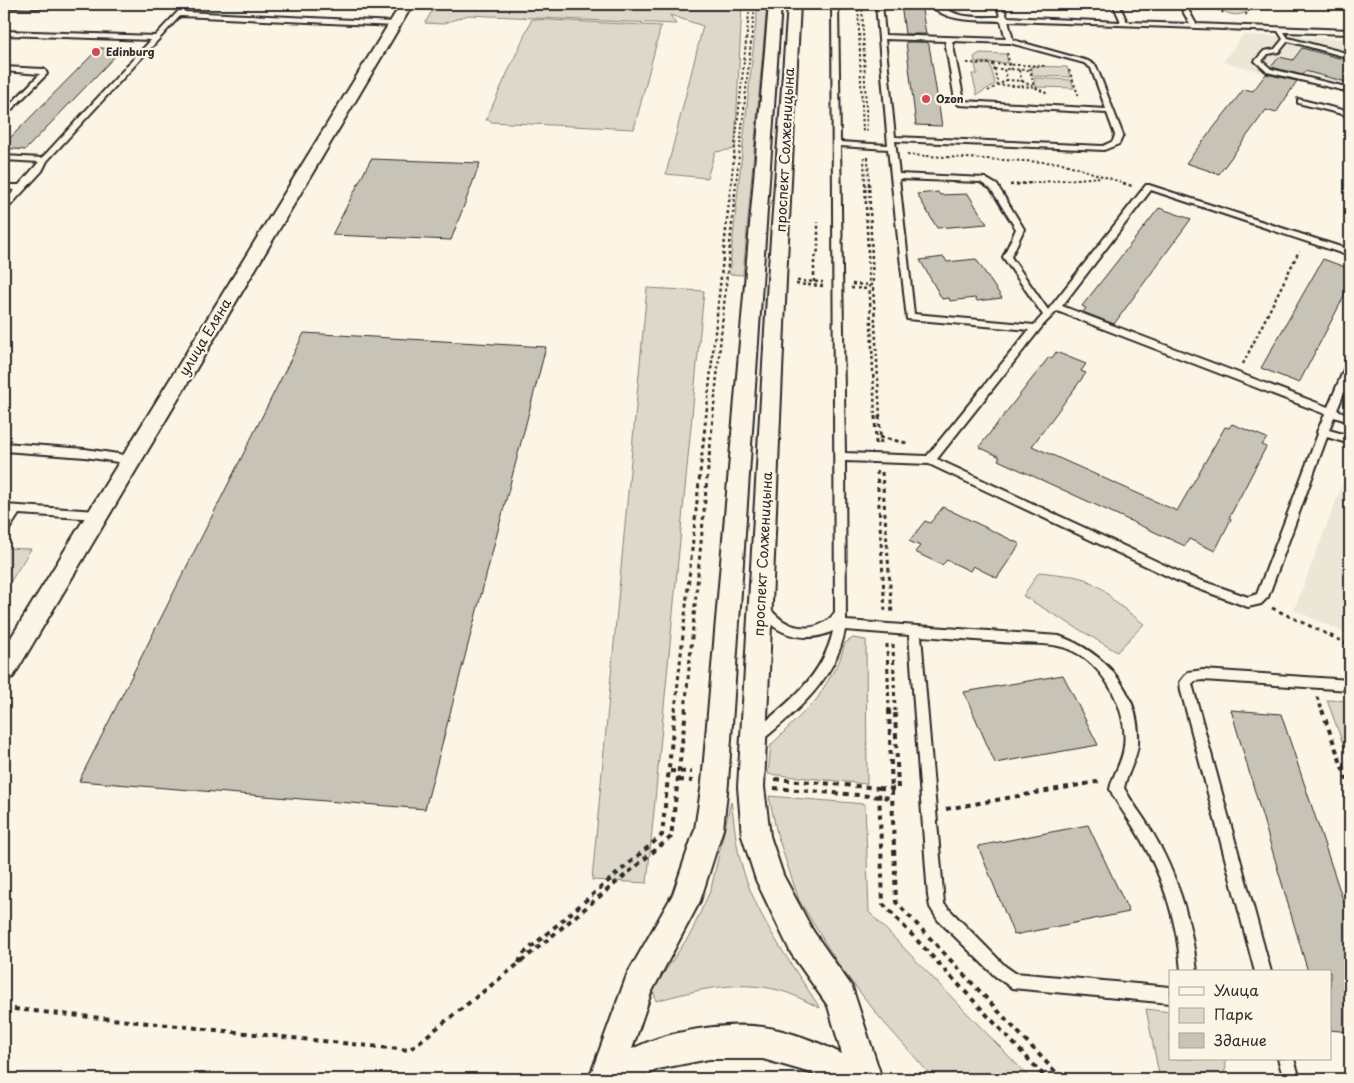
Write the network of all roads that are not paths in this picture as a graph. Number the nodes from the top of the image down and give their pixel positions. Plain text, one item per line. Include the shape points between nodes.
1 (52, 4) edge
2 (188, 4) edge
3 (407, 4) edge
4 (775, 4) edge
5 (794, 4) edge
6 (835, 4) edge
7 (878, 4) edge
8 (933, 4) edge
9 (1000, 4) edge
10 (1116, 4) edge
11 (1182, 4) edge
12 (4, 5) edge
13 (179, 14) junction
14 (1004, 19) junction
15 (395, 24) junction
16 (1125, 24) junction
17 (1194, 26) junction
18 (1280, 30) junction
19 (1350, 32) edge
20 (4, 33) edge
21 (882, 37) junction
22 (156, 38) junction
23 (948, 39) junction
24 (1286, 39) junction
25 (1010, 42) junction
26 (1350, 56) edge
27 (4, 69) edge
28 (1350, 90) edge
29 (1301, 100) dead end
30 (1110, 111) junction
31 (1350, 114) edge
32 (4, 115) edge
33 (837, 144) junction
34 (891, 146) junction
35 (4, 158) edge
36 (44, 160) junction
37 (894, 176) junction
38 (4, 187) edge
39 (21, 188) junction
40 (4, 207) edge
41 (1350, 253) edge
42 (1056, 307) junction
43 (1048, 316) junction
44 (1036, 328) junction
45 (1350, 367) edge
46 (1331, 412) junction
47 (1350, 419) edge
48 (1322, 432) junction
49 (1350, 440) edge
50 (4, 447) edge
51 (840, 458) junction
52 (131, 460) junction
53 (930, 460) junction
54 (10, 509) edge
55 (98, 515) junction
56 (4, 528) edge
57 (761, 605) junction
58 (840, 619) junction
59 (915, 630) junction
60 (4, 670) edge
61 (1350, 685) edge
62 (754, 739) junction
63 (1189, 970) edge
64 (1262, 970) edge
65 (1169, 995) edge
66 (1286, 1060) edge
67 (605, 1079) edge
68 (857, 1079) edge
69 (866, 1079) edge
70 (1292, 1079) edge

1 - 12 lane
2 - 13 lane
3 - 15 street, улица Еляна
4 - 67 street, проспект Солженицына via 709,829 685,901 638,986
5 - 57 street, проспект Солженицына
6 - 33 lane
7 - 21 lane
8 - 14 lane via 961,17
9 - 14 lane
10 - 16 lane
11 - 17 lane
13 - 15 lane
13 - 22 lane
14 - 16 lane
14 - 25 lane
15 - 52 street, улица Еляна
16 - 17 lane
17 - 18 lane
18 - 19 lane
18 - 24 lane
20 - 22 lane
21 - 23 lane
21 - 34 lane
22 - 36 lane
23 - 25 lane
23 - 30 lane via 962,103
24 - 26 lane
24 - 28 lane via 1277,51 1266,52 1258,61 1269,71
25 - 30 lane via 1086,62 1094,68
27 - 32 lane via 36,70 44,74
29 - 31 lane
30 - 34 lane via 1119,139 1104,148
33 - 34 lane
33 - 51 lane
34 - 37 lane
35 - 36 lane
36 - 39 lane
37 - 43 lane via 982,180 994,187 1020,229 1007,257
37 - 44 lane via 910,316
38 - 39 lane
39 - 40 lane
41 - 42 lane via 1149,187
42 - 43 lane
42 - 46 lane
43 - 44 lane
44 - 53 lane
45 - 46 lane
46 - 47 lane
46 - 48 lane
48 - 49 lane
48 - 53 lane via 1262,597 1248,602 1184,579
50 - 52 lane
51 - 53 lane
51 - 58 lane
52 - 55 street, улица Еляна
54 - 55 lane
54 - 56 lane
55 - 60 street, улица Еляна
57 - 58 lane via 773,620 789,630 820,631
57 - 62 street, проспект Солженицына
58 - 59 lane
58 - 62 lane via 838,637 828,662 808,690 790,710
59 - 63 lane via 1059,641 1087,652 1111,678 1126,708 1131,742 1129,758 1117,788 1146,833 1170,885 1185,940
59 - 65 lane via 938,906 957,929 1012,980
61 - 64 lane via 1203,675 1192,676 1186,682
62 - 69 street, проспект Солженицына via 752,782 756,836 770,880 802,942 841,998
66 - 70 lane
67 - 68 street via 655,1054 709,1043 763,1043 816,1058

